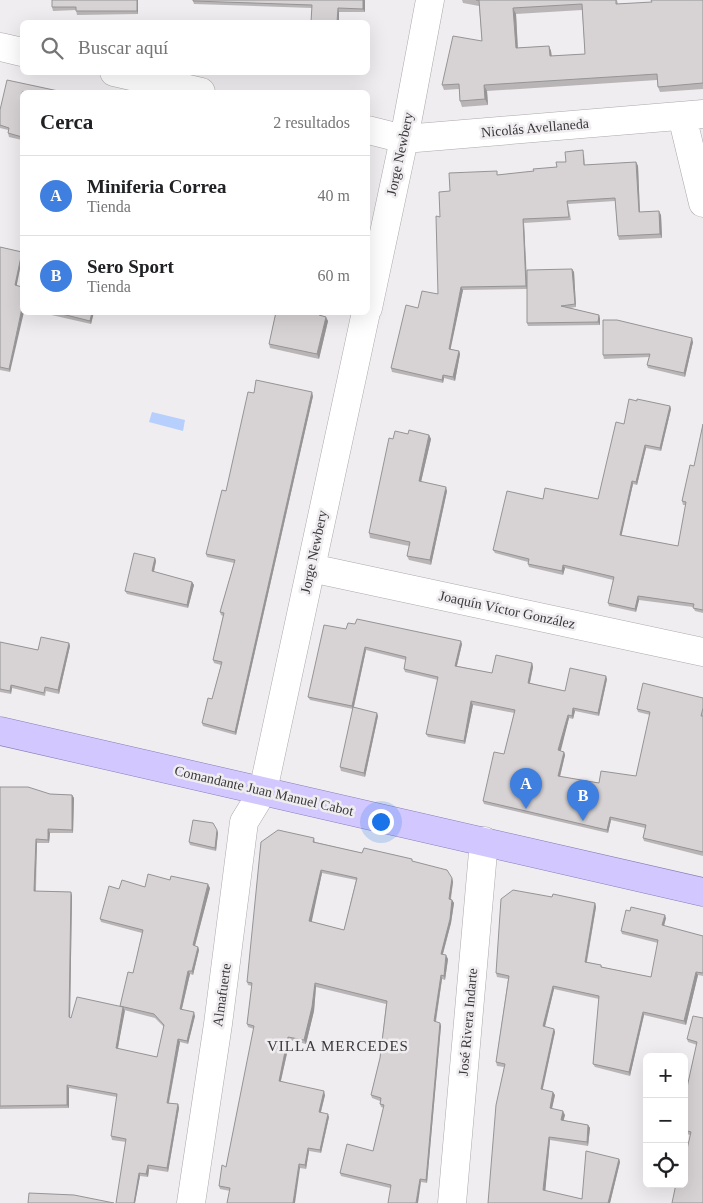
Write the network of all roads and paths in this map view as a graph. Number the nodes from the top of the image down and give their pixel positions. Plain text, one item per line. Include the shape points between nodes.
1 (430, 0) edge
2 (0, 47) edge
3 (20, 52) edge
4 (127, 75) edge
5 (192, 90) edge
6 (693, 115) edge
7 (370, 130) edge
8 (404, 139) junction
9 (703, 203) edge
10 (370, 299) edge
11 (365, 315) edge
12 (311, 568) junction
13 (703, 652) edge
14 (0, 731) edge
15 (262, 791) junction
16 (484, 842) junction
17 (703, 892) edge
18 (191, 1203) edge
19 (452, 1203) edge

1 - 8 street, Jorge Newbery
2 - 3 street
4 - 5 street
6 - 8 street, Nicolás Avellaneda
6 - 9 street
7 - 8 street, Nicolás Avellaneda
8 - 10 street, Jorge Newbery
11 - 12 street, Jorge Newbery
12 - 13 street, Joaquín Víctor González
12 - 15 street, Jorge Newbery
14 - 15 main road, Comandante Juan Manuel Cabot
15 - 16 main road, Comandante Juan Manuel Cabot
15 - 18 street, Almafuerte via 244,822
16 - 17 main road, Comandante Juan Manuel Cabot
16 - 19 street, José Rivera Indarte

